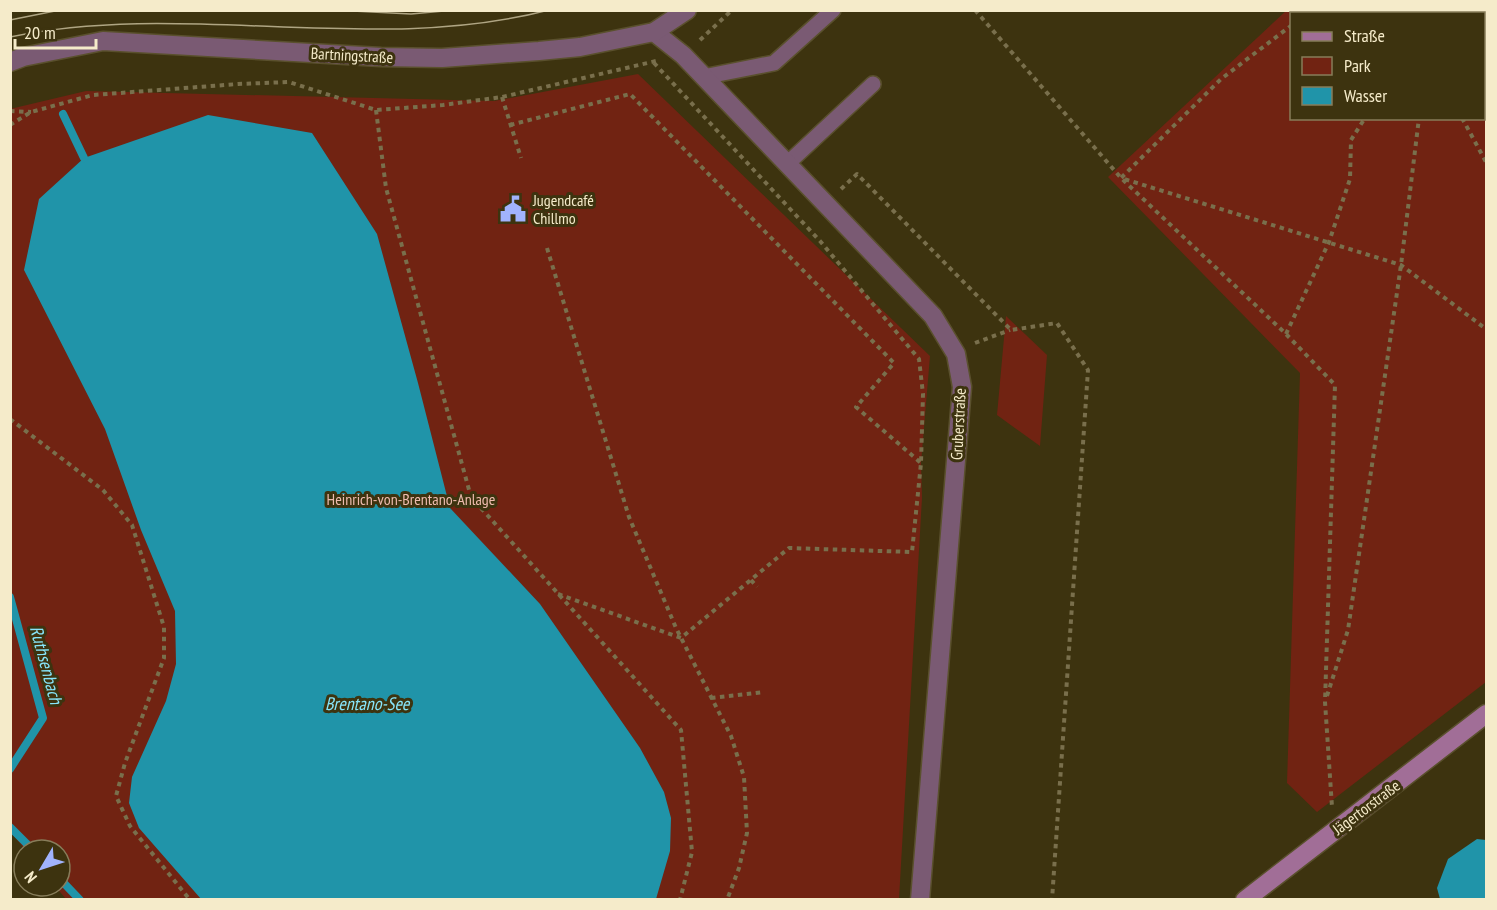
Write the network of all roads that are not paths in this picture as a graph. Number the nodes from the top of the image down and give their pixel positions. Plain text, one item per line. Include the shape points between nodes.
1 (687, 10) edge
2 (833, 10) edge
3 (654, 32) junction
4 (10, 62) edge
5 (703, 77) junction
6 (873, 84) dead end
7 (787, 164) junction
8 (1486, 714) edge
9 (920, 900) edge
10 (1245, 900) edge

1 - 3 street, Bartningstraße
2 - 5 lane via 774,63
3 - 4 street, Bartningstraße via 580,47 442,58 103,40
3 - 5 street, Gruberstraße
5 - 7 street, Gruberstraße
6 - 7 lane
7 - 9 street, Gruberstraße via 933,316 956,354 962,387
8 - 10 street, Jägertorstraße

